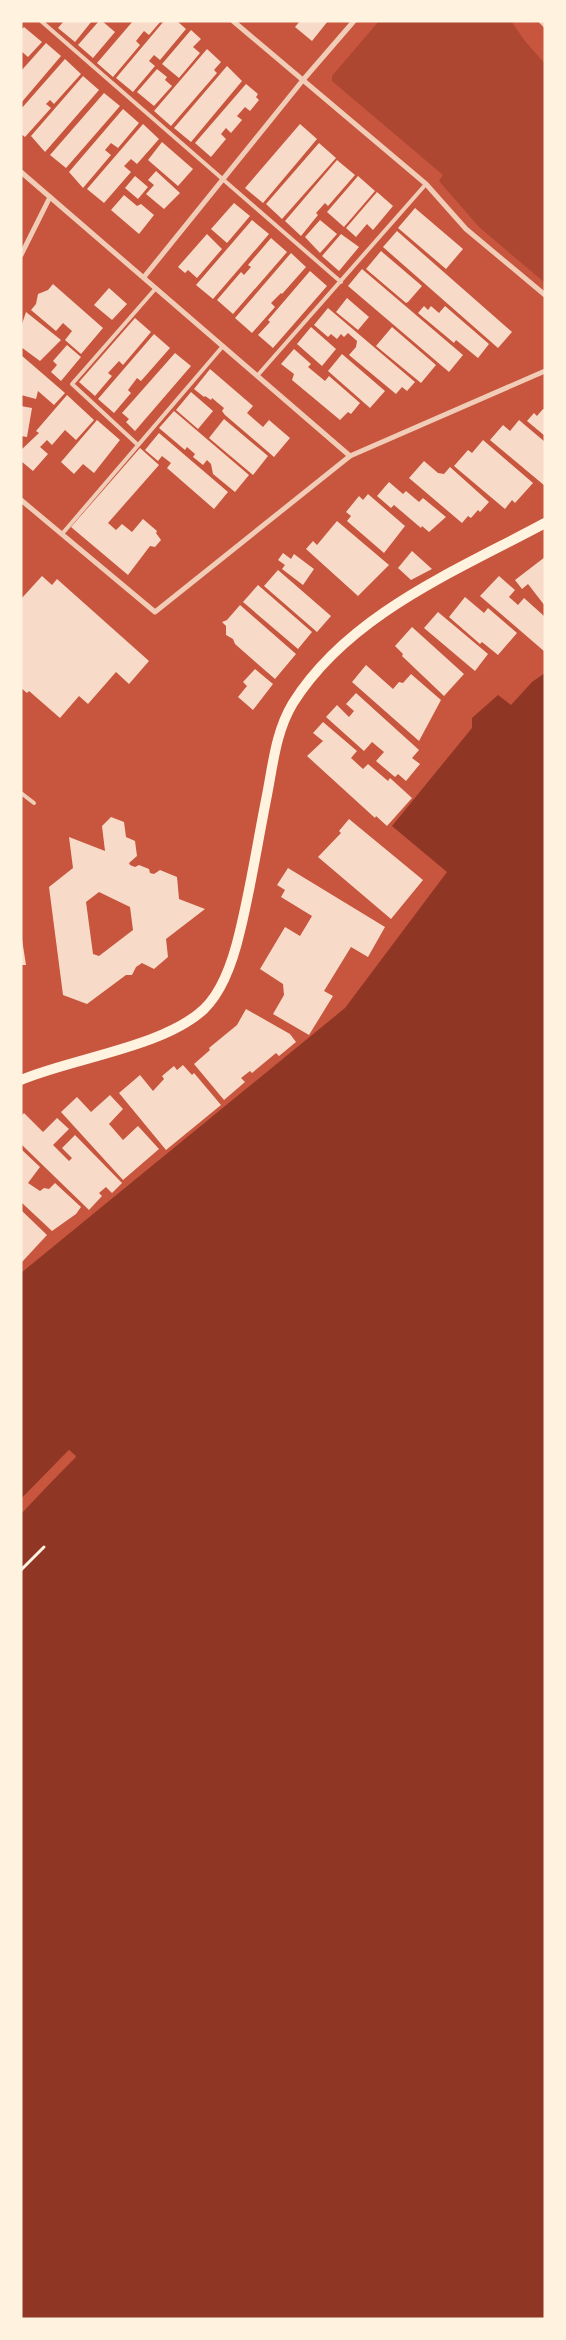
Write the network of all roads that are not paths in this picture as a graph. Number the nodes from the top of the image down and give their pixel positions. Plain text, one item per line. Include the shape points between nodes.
1 (40, 21) edge
2 (233, 21) edge
3 (354, 21) edge
4 (541, 21) edge
5 (545, 25) edge
6 (304, 80) junction
7 (21, 172) edge
8 (224, 179) junction
9 (426, 184) junction
10 (50, 197) junction
11 (21, 255) edge
12 (144, 278) junction
13 (341, 282) junction
14 (156, 288) junction
15 (545, 295) edge
16 (223, 346) junction
17 (545, 371) edge
18 (257, 376) junction
19 (138, 445) junction
20 (350, 456) junction
21 (21, 500) edge
22 (545, 523) edge
23 (62, 534) junction
24 (21, 793) edge
25 (34, 803) dead end
26 (21, 1080) edge

1 - 8 lane
2 - 6 street
3 - 6 street
4 - 5 street
6 - 8 street
6 - 9 street
7 - 10 street
8 - 12 street
8 - 13 lane
9 - 13 lane
9 - 15 street via 466,229
10 - 11 street
10 - 12 street
12 - 14 street
13 - 18 lane
14 - 16 street
14 - 19 lane via 72,384
16 - 18 street
16 - 19 lane
17 - 20 street
18 - 20 street
19 - 23 lane
20 - 23 street via 155,612
21 - 23 street
22 - 26 main road via 389,609 354,634 308,682 292,705 278,736 234,955 219,989 204,1009 155,1037
24 - 25 lane

